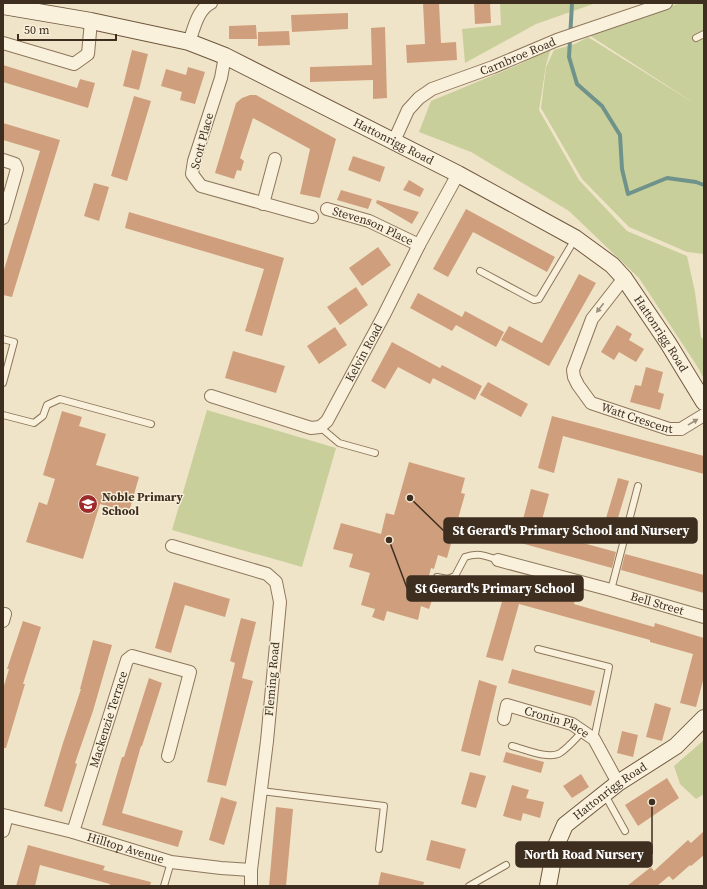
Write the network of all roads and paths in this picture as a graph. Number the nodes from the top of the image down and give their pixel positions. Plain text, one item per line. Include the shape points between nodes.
1 (211, 3) edge
2 (666, 3) edge
3 (3, 6) edge
4 (91, 21) junction
5 (704, 34) edge
6 (696, 38) dead end
7 (189, 42) junction
8 (3, 43) edge
9 (225, 56) junction
10 (394, 141) junction
11 (276, 159) dead end
12 (3, 160) edge
13 (458, 174) junction
14 (263, 204) junction
15 (327, 209) dead end
16 (312, 217) dead end
17 (3, 218) edge
18 (575, 238) junction
19 (419, 245) junction
20 (480, 271) dead end
21 (624, 278) junction
22 (3, 339) edge
23 (3, 383) edge
24 (210, 396) dead end
25 (704, 402) edge
26 (3, 415) edge
27 (704, 415) edge
28 (151, 424) dead end
29 (320, 427) junction
30 (375, 453) dead end
31 (638, 486) dead end
32 (172, 546) dead end
33 (498, 560) joint
34 (437, 577) dead end
35 (610, 590) junction
36 (704, 618) edge
37 (538, 649) dead end
38 (704, 718) edge
39 (504, 719) dead end
40 (583, 731) junction
41 (594, 739) junction
42 (512, 746) dead end
43 (168, 756) dead end
44 (618, 783) junction
45 (260, 791) junction
46 (604, 794) junction
47 (5, 816) edge
48 (625, 830) dead end
49 (3, 831) edge
50 (73, 832) junction
51 (379, 848) dead end
52 (171, 862) junction
53 (506, 865) dead end
54 (251, 870) junction
55 (164, 886) edge
56 (251, 886) edge
57 (469, 886) edge
58 (548, 886) edge

1 - 7 street via 200,13
2 - 10 street, Carnbroe Road via 557,40 432,89 408,110
3 - 4 street, Hattonrigg Road
4 - 7 street, Hattonrigg Road
4 - 8 street via 88,54 74,64
5 - 6 lane
7 - 9 street, Hattonrigg Road
9 - 10 street, Hattonrigg Road
9 - 14 street, Scott Place via 221,78 192,174 201,186
10 - 13 street, Hattonrigg Road
11 - 14 street
12 - 17 street via 15,164 17,169
13 - 18 street, Hattonrigg Road
13 - 19 street, Kelvin Road
14 - 16 street, Scott Place
15 - 19 street, Stevenson Place via 369,220
18 - 20 lane via 539,299 534,300
18 - 21 street, Hattonrigg Road via 612,265
19 - 29 street, Kelvin Road via 327,421
21 - 25 street, Hattonrigg Road
21 -> 27 street, Watt Crescent via 592,318 573,370 578,385 591,403 669,429 682,429
22 - 23 lane via 14,342
24 - 29 street via 311,428
26 - 28 lane via 34,423 43,416 47,405 60,399
29 - 30 lane via 339,443
31 - 35 lane
32 - 45 street, Fleming Road via 267,574 276,582 280,602
33 - 34 lane via 482,554 473,554 465,557 455,576 448,579
33 - 35 street, Bell Street
35 - 36 street, Bell Street
37 - 41 lane via 609,667
38 - 44 street, Hattonrigg Road via 676,746
39 - 40 street, Cronin Place via 507,705 572,724
40 - 41 street, Cronin Place
40 - 42 lane via 556,755
41 - 44 street, Cronin Place
43 - 50 street, Mackenzie Terrace via 190,672 132,656 127,660
44 - 46 street, Hattonrigg Road
45 - 51 lane via 384,806
45 - 54 street, Fleming Road
46 - 48 lane
46 - 58 street, Hattonrigg Road via 565,825 555,848
47 - 49 street
47 - 50 street, Hilltop Avenue
50 - 52 street, Hilltop Avenue
52 - 54 street, Hilltop Avenue
52 - 55 lane
53 - 57 lane
54 - 56 street, Fleming Road

